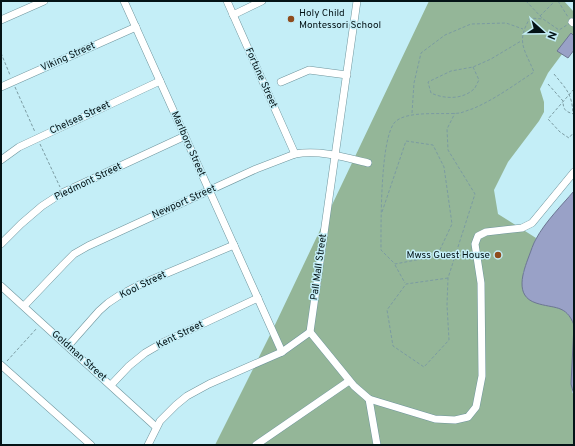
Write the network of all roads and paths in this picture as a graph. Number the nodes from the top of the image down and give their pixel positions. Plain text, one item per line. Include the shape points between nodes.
1 (44, 1) edge
2 (124, 1) edge
3 (227, 1) edge
4 (262, 1) edge
5 (357, 1) edge
6 (526, 1) edge
7 (555, 1) edge
8 (558, 1) edge
9 (234, 15) junction
10 (540, 17) junction
11 (1, 20) edge
12 (543, 20) junction
13 (573, 23) edge
14 (136, 27) junction
15 (524, 29) junction
16 (521, 40) junction
17 (1, 53) edge
18 (473, 67) junction
19 (554, 74) dead end
20 (347, 75) junction
21 (160, 81) junction
22 (12, 82) junction
23 (281, 82) dead end
24 (548, 84) dead end
25 (1, 87) edge
26 (574, 89) edge
27 (570, 94) junction
28 (563, 101) junction
29 (456, 112) junction
30 (574, 114) edge
31 (412, 115) junction
32 (574, 132) edge
33 (185, 136) junction
34 (38, 138) junction
35 (295, 154) junction
36 (335, 155) junction
37 (1, 160) edge
38 (368, 163) dead end
39 (574, 172) edge
40 (209, 190) junction
41 (62, 193) junction
42 (382, 212) junction
43 (1, 244) edge
44 (234, 245) junction
45 (395, 264) junction
46 (448, 278) junction
47 (406, 284) junction
48 (1, 286) edge
49 (258, 298) junction
50 (24, 306) junction
51 (42, 322) junction
52 (310, 332) junction
53 (68, 346) junction
54 (282, 352) junction
55 (2, 366) edge
56 (349, 381) junction
57 (111, 385) junction
58 (369, 399) junction
59 (156, 427) junction
60 (91, 445) edge
61 (148, 445) edge
62 (256, 445) edge
63 (377, 445) edge

1 - 11 street
2 - 14 street, Marlboro Street
3 - 9 street, Fortune Street
4 - 9 street
5 - 20 street, Pall Mall Street
6 - 10 path
7 - 10 path
8 - 13 path
9 - 35 street, Fortune Street
10 - 12 path
12 - 13 path via 559,30
12 - 15 path via 530,18
14 - 21 street, Marlboro Street
14 - 22 street, Viking Street
15 - 16 path
15 - 31 path via 506,23 471,24 445,35 421,52 414,83
16 - 18 path
16 - 29 path via 534,72 484,104 460,113
17 - 22 path
18 - 18 path via 451,72 428,82 431,93 441,98 460,97 474,89 479,80
19 - 27 path
20 - 23 street via 309,70
20 - 36 street, Pall Mall Street
21 - 33 street, Marlboro Street
21 - 34 street, Chelsea Street
22 - 25 street, Viking Street
22 - 34 path
24 - 28 path
26 - 27 path
27 - 28 path
27 - 30 path
28 - 30 path via 566,112
28 - 32 path via 548,119 569,138
29 - 31 path
29 - 46 path via 447,128 448,150 475,194
31 - 42 path via 396,122 389,132 385,153
33 - 40 street, Marlboro Street
33 - 41 street, Piedmont Street
34 - 37 street, Chelsea Street
34 - 41 path
35 - 36 street, Newport Street via 313,152
35 - 40 street, Newport Street
36 - 38 street, Newport Street
36 - 52 street, Pall Mall Street
39 - 58 street via 532,223 522,228 486,232 478,236 475,244 481,283 482,376 476,407 468,416 455,420 435,418
40 - 44 street, Marlboro Street
40 - 50 street, Newport Street via 74,254
41 - 43 street, Piedmont Street via 42,206
42 - 45 path via 381,250
42 - 45 path via 406,141 433,145 444,167 452,224 437,256
44 - 49 street, Marlboro Street
44 - 53 street, Kool Street via 120,295 108,303
45 - 47 path
46 - 47 path
46 - 47 path via 449,340 424,367 393,346 387,310
48 - 50 street, Goldman Street
49 - 54 street, Marlboro Street
49 - 57 street, Kent Street via 145,353
50 - 51 street, Goldman Street
51 - 53 street, Goldman Street
51 - 55 path
52 - 54 street
52 - 56 street
53 - 57 street, Goldman Street
54 - 59 street via 187,396 166,414
55 - 60 street
56 - 58 street
56 - 62 street
57 - 59 street, Goldman Street
58 - 63 street
59 - 61 street

